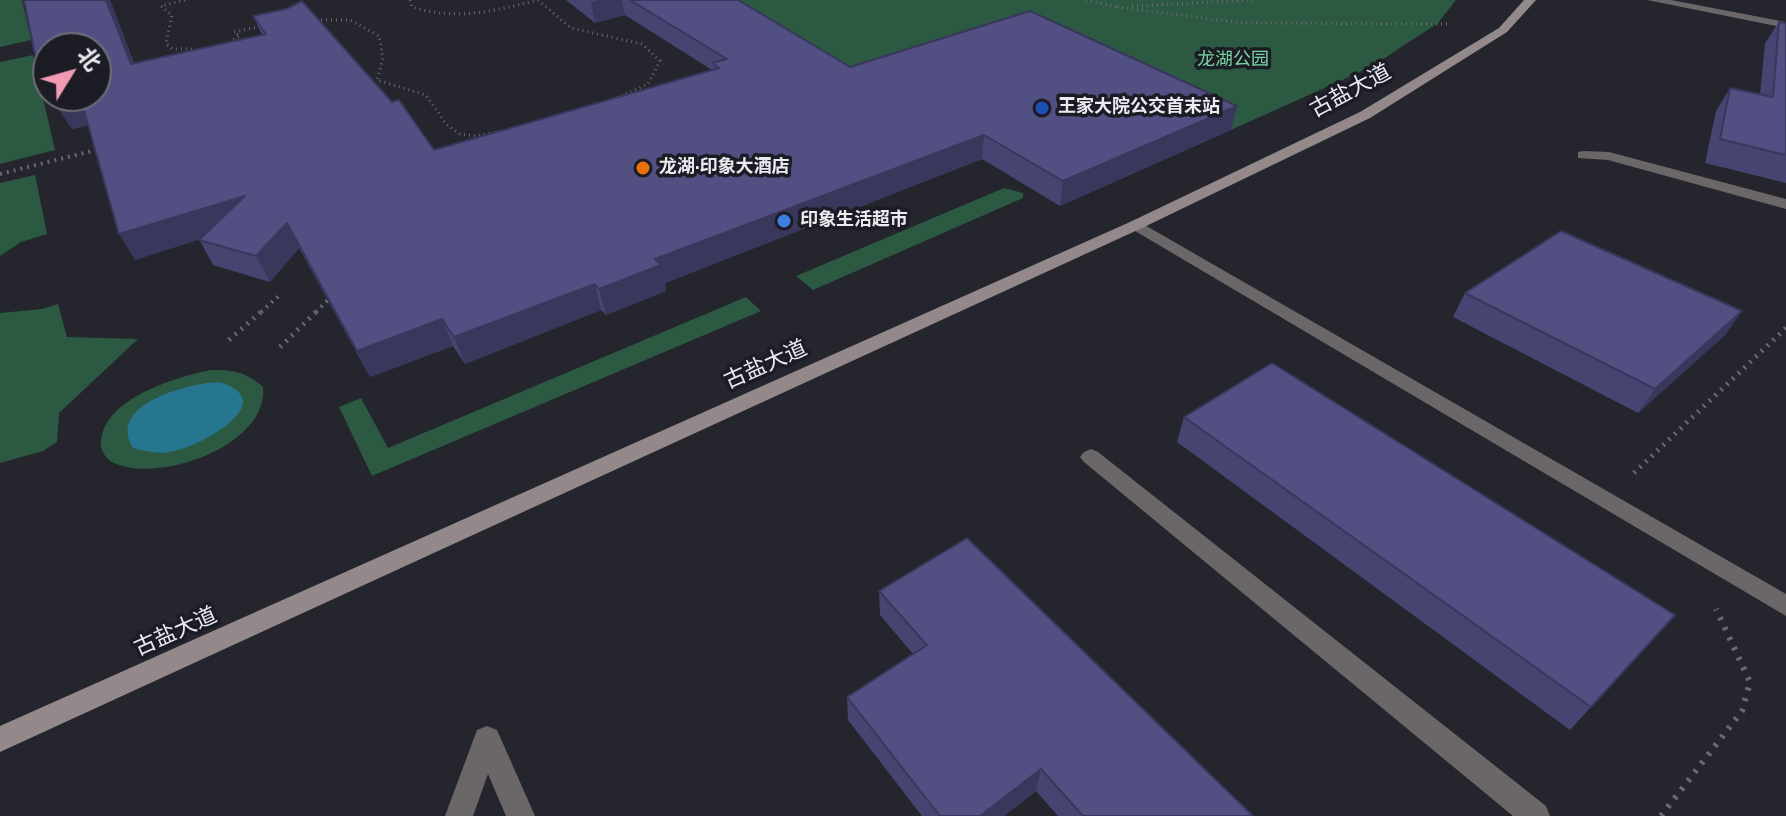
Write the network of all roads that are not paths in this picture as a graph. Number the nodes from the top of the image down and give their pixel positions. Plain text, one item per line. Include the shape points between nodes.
1 (1530, 0) edge
2 (1653, 0) edge
3 (1786, 25) edge
4 (1583, 155) dead end
5 (1786, 204) edge
6 (1136, 225) junction
7 (1091, 457) dead end
8 (1786, 606) edge
9 (0, 739) edge
10 (459, 816) edge
11 (521, 816) edge
12 (1536, 816) edge

1 - 6 street, 古盐大道 via 1503,30 1365,115
2 - 3 street
4 - 5 street via 1609,156
6 - 8 street
6 - 9 street, 古盐大道
7 - 12 street
10 - 11 street via 487,739

